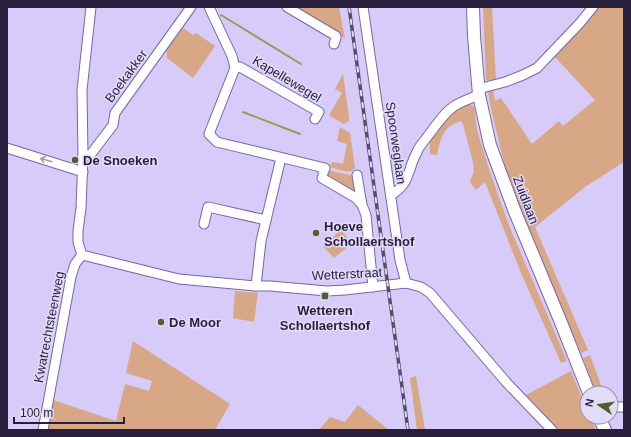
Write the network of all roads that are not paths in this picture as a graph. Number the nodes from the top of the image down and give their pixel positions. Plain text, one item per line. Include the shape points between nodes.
1 (91, 7) edge
2 (191, 7) edge
3 (209, 7) edge
4 (287, 7) edge
5 (363, 7) edge
6 (473, 7) edge
7 (593, 7) edge
8 (334, 44) dead end
9 (235, 68) junction
10 (478, 92) junction
11 (314, 119) dead end
12 (7, 148) edge
13 (83, 156) junction
14 (281, 158) junction
15 (83, 172) junction
16 (357, 175) dead end
17 (391, 195) junction
18 (362, 205) junction
19 (266, 220) junction
20 (204, 224) dead end
21 (82, 255) junction
22 (406, 283) junction
23 (256, 286) junction
24 (374, 287) junction
25 (587, 385) edge
26 (43, 430) edge
27 (552, 430) edge

1 - 13 street via 82,90
2 - 13 street, Boekakker via 115,113 113,125 91,154
3 - 9 street, Kapellewegel
4 - 8 street via 336,36
5 - 17 street, Spoorweglaan
6 - 10 main road, Zuidlaan
7 - 10 street via 537,68
9 - 11 street, Kapellewegel via 240,67 319,112
9 - 14 street, Kapellewegel via 209,134 217,142
10 - 17 street via 456,105 441,119 418,150 406,181
10 - 25 main road, Zuidlaan via 492,153
15 -> 12 street
13 - 15 street
14 - 18 street, Kapellewegel via 325,168 323,175
14 - 19 street
15 - 21 street via 78,231
16 - 18 street
17 - 22 street, Spoorweglaan via 400,260
18 - 24 street via 366,215
19 - 20 street via 208,207
19 - 23 street
21 - 23 street, Wetterstraat via 179,279
21 - 26 street, Kwatrechtsteenweg via 75,264 71,278
22 - 24 street, Wetterstraat
22 - 27 street, Wetterstraat via 421,287 430,294 506,382
23 - 24 street, Wetterstraat via 327,291

